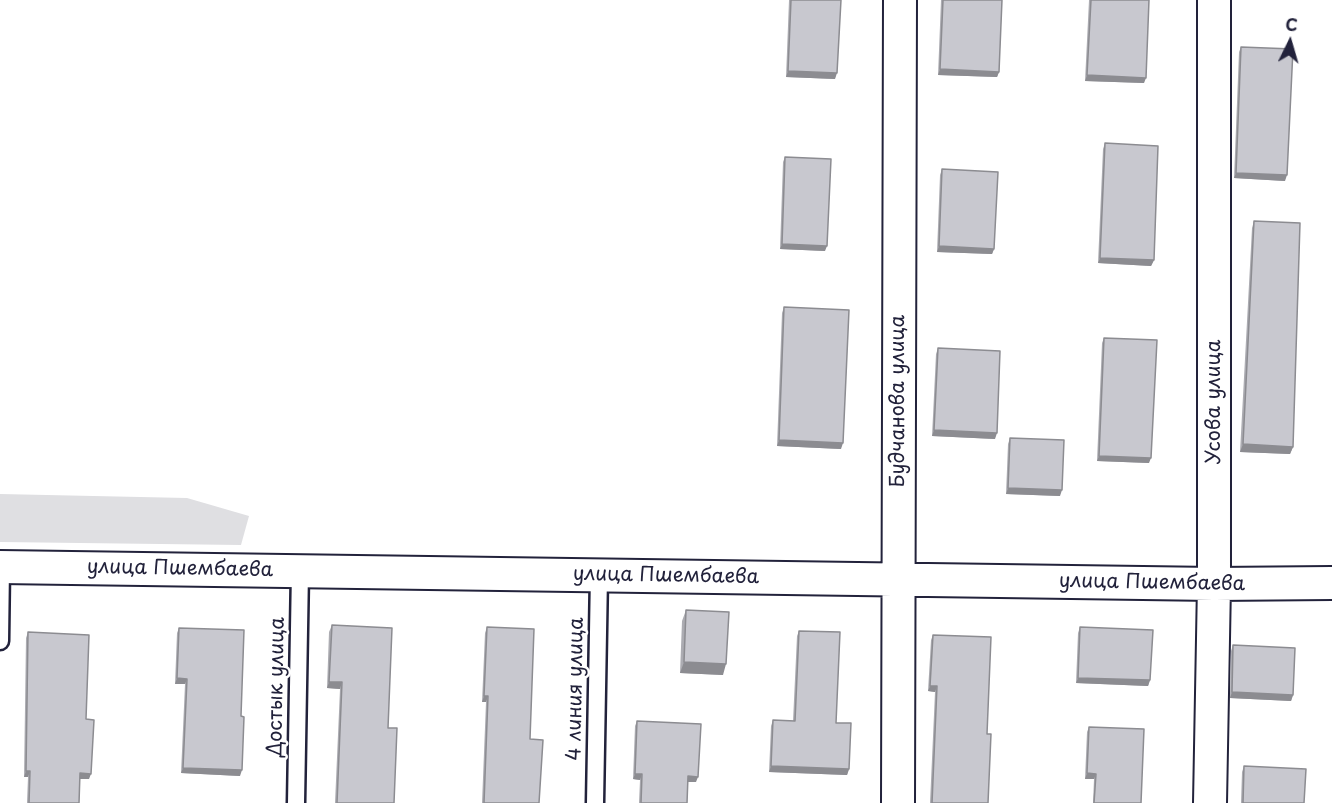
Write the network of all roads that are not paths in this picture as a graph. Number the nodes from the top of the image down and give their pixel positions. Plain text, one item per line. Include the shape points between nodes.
1 (900, 0) edge
2 (1214, 0) edge
3 (1, 567) edge
4 (300, 571) junction
5 (598, 575) junction
6 (898, 580) junction
7 (1332, 583) edge
8 (1214, 584) junction
9 (0, 641) edge
10 (296, 803) edge
11 (595, 803) edge
12 (898, 803) edge
13 (1210, 803) edge

1 - 6 street, Будчанова улица
2 - 8 street, Усова улица
3 - 4 street, улица Пшембаева
3 - 9 lane
4 - 5 street, улица Пшембаева
4 - 10 lane, Достык улица
5 - 6 street, улица Пшембаева
5 - 11 lane, 4 линия улица
6 - 8 street, улица Пшембаева
6 - 12 street, Будчанова улица
7 - 8 street, улица Пшембаева
8 - 13 street, Усова улица

